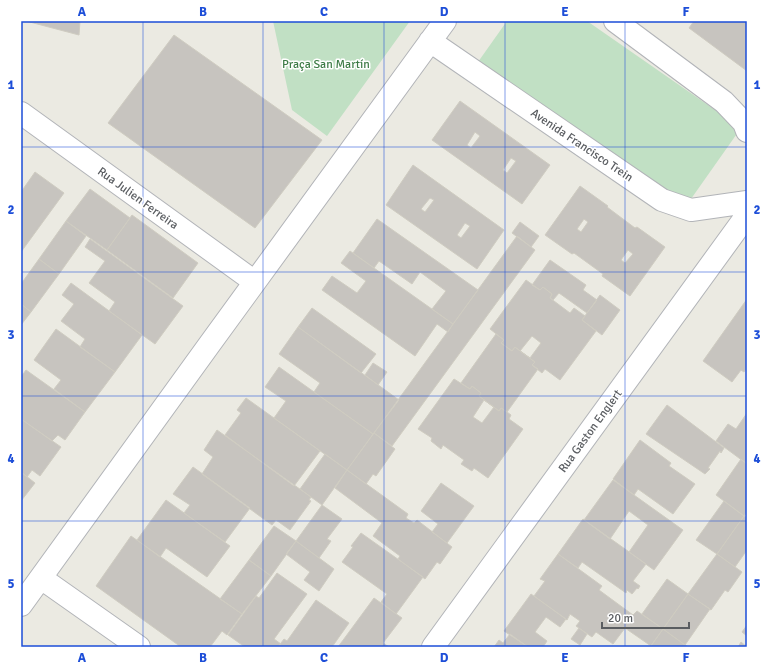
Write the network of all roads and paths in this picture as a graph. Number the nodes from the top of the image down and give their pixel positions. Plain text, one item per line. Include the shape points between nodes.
1 (445, 21) edge
2 (615, 21) edge
3 (430, 41) junction
4 (21, 113) edge
5 (747, 131) edge
6 (747, 202) edge
7 (747, 215) edge
8 (255, 282) junction
9 (41, 578) junction
10 (21, 605) edge
11 (139, 647) edge
12 (433, 647) edge

1 - 3 street
2 - 5 street via 724,102 744,123
3 - 6 street, Avenida Francisco Trein via 662,200 691,210
3 - 8 street
4 - 8 street, Rua Julien Ferreira
7 - 12 street, Rua Gaston Englert
8 - 9 street
9 - 10 street
9 - 11 street

